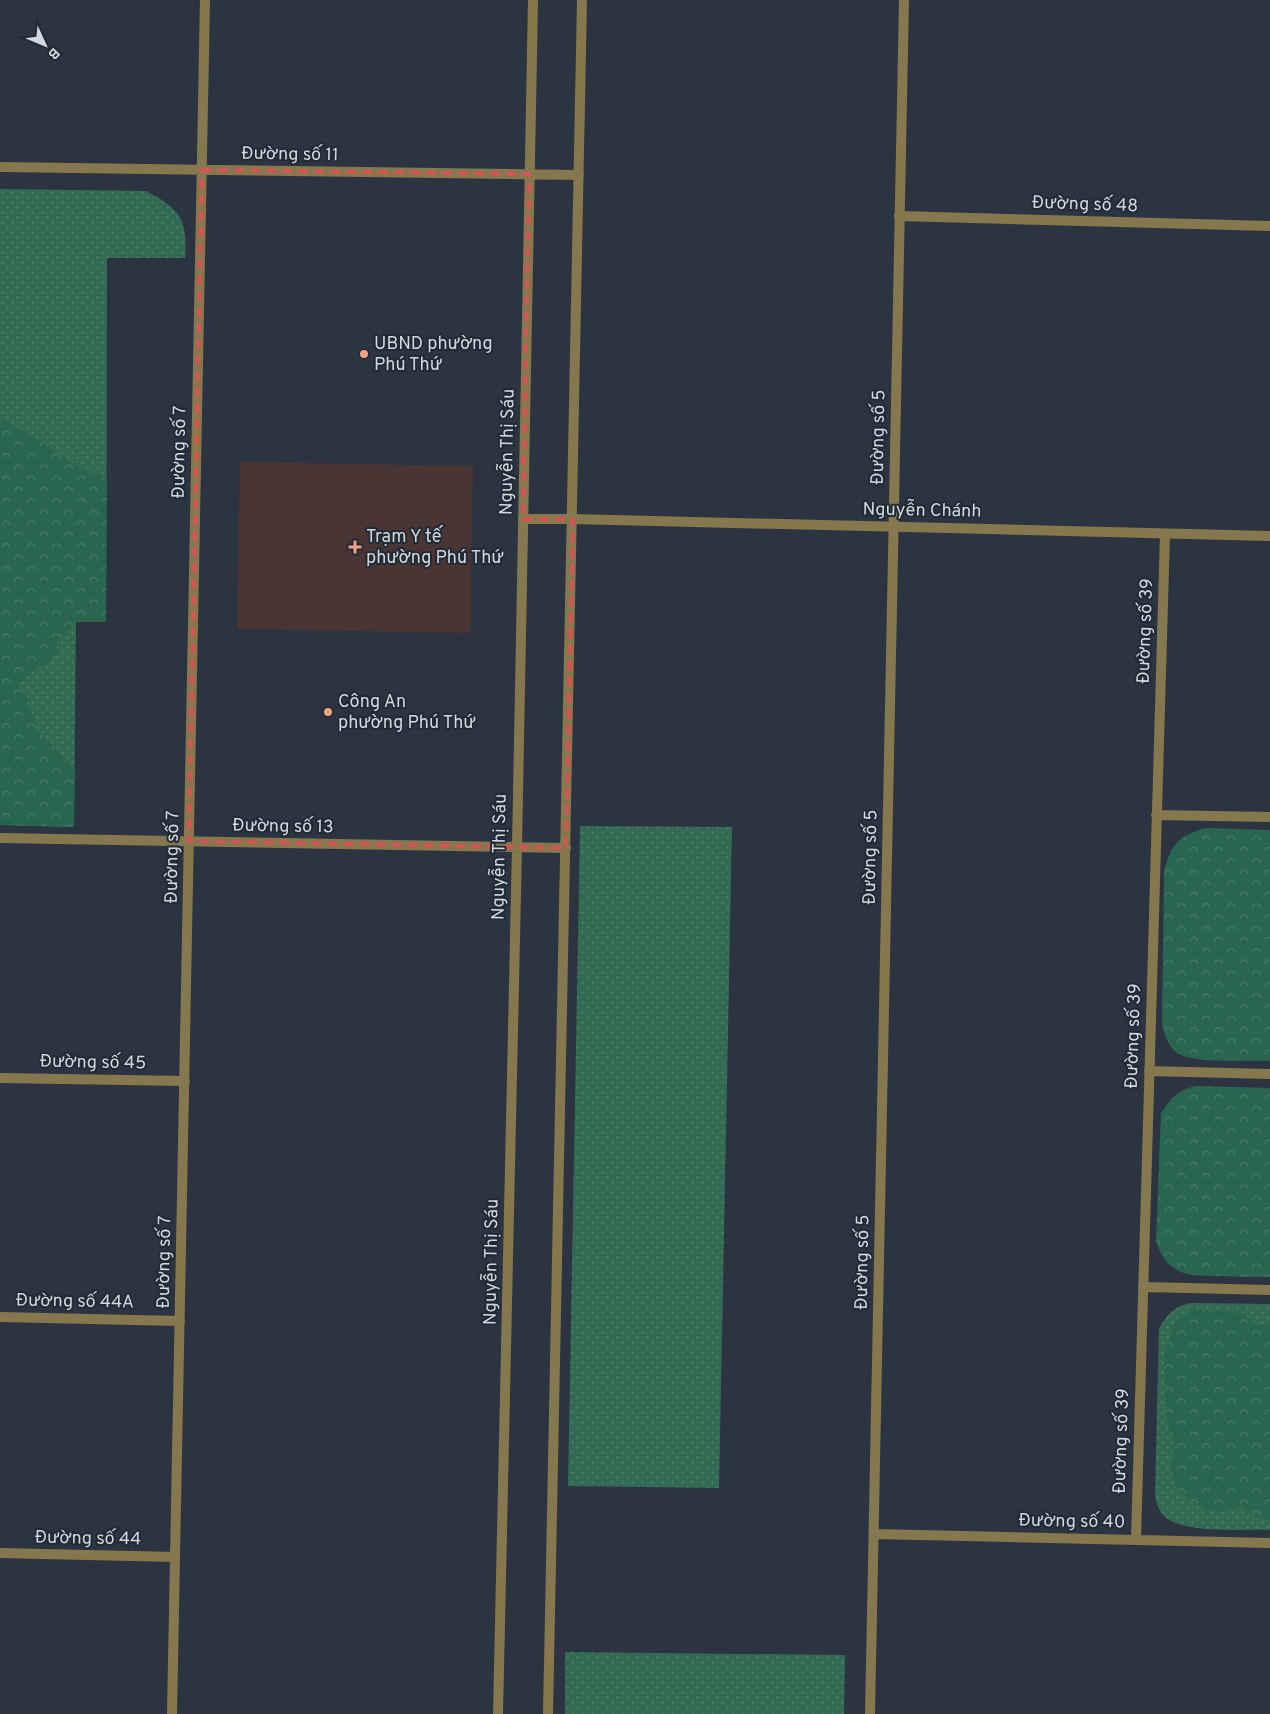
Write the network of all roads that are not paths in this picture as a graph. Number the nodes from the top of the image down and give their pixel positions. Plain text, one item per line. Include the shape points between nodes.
1 (205, 0) edge
2 (533, 0) edge
3 (582, 0) edge
4 (904, 0) edge
5 (0, 167) edge
6 (202, 170) junction
7 (529, 174) junction
8 (579, 175) junction
9 (900, 216) junction
10 (1270, 226) edge
11 (523, 519) junction
12 (573, 519) junction
13 (893, 527) junction
14 (1165, 534) junction
15 (1270, 536) edge
16 (1156, 815) junction
17 (1270, 818) edge
18 (0, 838) edge
19 (189, 841) junction
20 (517, 847) junction
21 (566, 848) junction
22 (1149, 1072) junction
23 (1270, 1074) edge
24 (0, 1078) edge
25 (185, 1081) junction
26 (1143, 1287) junction
27 (1270, 1290) edge
28 (0, 1317) edge
29 (180, 1321) junction
30 (874, 1534) junction
31 (1136, 1539) junction
32 (1270, 1543) edge
33 (0, 1553) edge
34 (176, 1557) junction
35 (172, 1714) edge
36 (498, 1714) edge
37 (548, 1714) edge
38 (870, 1714) edge

1 - 6 street, Đường số 7
2 - 7 street, Nguyễn Thị Sáu
3 - 8 street
4 - 9 street, Đường số 5
5 - 6 street, Đường số 11
6 - 7 street, Đường số 11
6 - 19 street, Đường số 7
7 - 8 street, Đường số 11
7 - 11 street, Nguyễn Thị Sáu
8 - 12 street
9 - 10 street, Đường số 48
9 - 13 street, Đường số 5
11 - 12 street, Nguyễn Chánh
11 - 20 street, Nguyễn Thị Sáu
12 - 13 street, Nguyễn Chánh
12 - 21 street
13 - 14 street, Nguyễn Chánh
13 - 30 street, Đường số 5
14 - 15 street, Nguyễn Chánh
14 - 16 street, Đường số 39
16 - 17 street
16 - 22 street, Đường số 39
18 - 19 street, Đường số 13
19 - 20 street, Đường số 13
19 - 25 street, Đường số 7
20 - 21 street, Đường số 13
20 - 36 street, Nguyễn Thị Sáu
21 - 37 street
22 - 23 street
22 - 26 street, Đường số 39
24 - 25 street, Đường số 45
25 - 29 street, Đường số 7
26 - 27 street
26 - 31 street, Đường số 39
28 - 29 street, Đường số 44A
29 - 34 street, Đường số 7
30 - 31 street, Đường số 40
30 - 38 street, Đường số 5
31 - 32 street, Đường số 40
33 - 34 street, Đường số 44
34 - 35 street, Đường số 7

